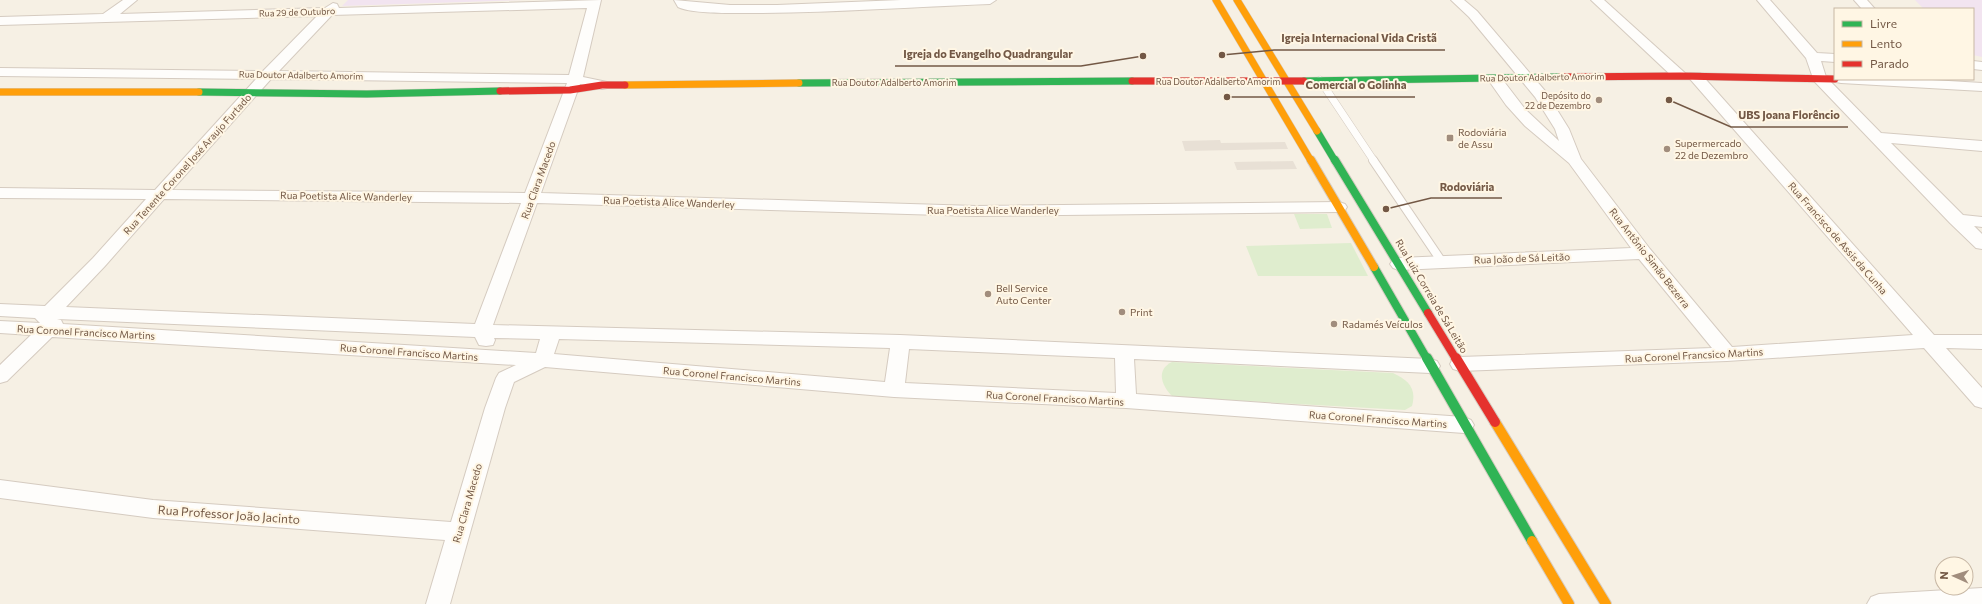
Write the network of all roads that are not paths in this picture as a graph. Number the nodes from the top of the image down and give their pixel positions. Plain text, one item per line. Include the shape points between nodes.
1 (131, 0) edge
2 (990, 0) edge
3 (1216, 0) edge
4 (1237, 0) edge
5 (1457, 0) edge
6 (1597, 0) edge
7 (1763, 0) edge
8 (1860, 0) edge
9 (680, 1) edge
10 (594, 2) edge
11 (853, 3) edge
12 (335, 5) edge
13 (1868, 8) edge
14 (106, 18) junction
15 (0, 21) edge
16 (1813, 57) junction
17 (1834, 58) edge
18 (0, 72) edge
19 (268, 74) junction
20 (381, 76) junction
21 (1687, 76) junction
22 (1527, 77) junction
23 (1494, 78) junction
24 (1818, 78) junction
25 (1834, 79) edge
26 (1287, 80) junction
27 (1320, 80) junction
28 (1879, 80) edge
29 (1264, 81) junction
30 (1917, 81) edge
31 (572, 84) junction
32 (602, 85) joint
33 (1982, 87) edge
34 (0, 92) edge
35 (251, 92) junction
36 (367, 94) junction
37 (1877, 137) junction
38 (1982, 146) edge
39 (1574, 160) junction
40 (0, 193) edge
41 (160, 194) junction
42 (532, 198) junction
43 (1339, 207) junction
44 (1956, 219) junction
45 (1982, 222) edge
46 (1982, 244) edge
47 (1644, 253) junction
48 (1442, 262) junction
49 (1399, 264) junction
50 (0, 310) edge
51 (49, 321) junction
52 (0, 327) edge
53 (482, 331) junction
54 (552, 332) junction
55 (1928, 341) junction
56 (900, 342) junction
57 (1982, 342) edge
58 (1124, 352) junction
59 (1727, 354) junction
60 (494, 357) junction
61 (543, 360) junction
62 (1460, 364) junction
63 (1430, 366) junction
64 (0, 376) edge
65 (894, 390) junction
66 (1126, 401) junction
67 (1982, 401) edge
68 (1464, 425) junction
69 (0, 489) edge
70 (459, 532) junction
71 (1982, 598) edge
72 (438, 604) edge
73 (1569, 604) edge
74 (1606, 604) edge
75 (1879, 604) edge

1 - 14 street
2 - 11 street
3 - 29 street
4 - 26 street, Rua Luiz Correia de Sá Leitão
5 - 22 street, Rua Antônio Simão Bezerra via 1473,14
6 - 21 street, Rua Francisco de Assis da Cunha
7 - 16 street
8 - 13 street
9 - 11 street via 686,6 730,9
10 - 12 street, Rua 29 de Outubro
10 - 31 street, Rua Clara Macedo
12 - 14 street, Rua 29 de Outubro
12 - 19 street, Rua Tenente Coronel José Araujo Furtado
14 - 15 street, Rua 29 de Outubro
16 - 17 street
16 - 24 street
18 - 19 street, Rua Doutor Adalberto Amorim
19 - 20 street, Rua Doutor Adalberto Amorim
19 - 35 street, Rua Tenente Coronel José Araujo Furtado
20 - 31 street, Rua Doutor Adalberto Amorim
20 - 36 street
21 - 22 street, Rua Doutor Adalberto Amorim
21 - 24 street, Rua Doutor Adalberto Amorim
21 - 55 street, Rua Francisco de Assis da Cunha
22 - 23 street, Rua Doutor Adalberto Amorim
22 - 39 street, Rua Antônio Simão Bezerra via 1562,130
23 - 27 street, Rua Doutor Adalberto Amorim
23 - 39 street, Rua Antônio Simão Bezerra via 1520,114 1538,132
24 - 25 street, Rua Doutor Adalberto Amorim
24 - 37 street
26 - 27 street, Rua Doutor Adalberto Amorim
26 - 29 street, Rua Doutor Adalberto Amorim
26 - 49 street, Rua Luiz Correia de Sá Leitão
27 - 48 lane
28 - 30 street
29 - 32 street, Rua Doutor Adalberto Amorim
29 - 43 street
30 - 33 street
31 - 32 street, Rua Doutor Adalberto Amorim
31 - 36 street, Rua Doutor Adalberto Amorim
31 - 42 street, Rua Clara Macedo
34 - 35 street, Rua Doutor Adalberto Amorim
35 - 36 street, Rua Doutor Adalberto Amorim
35 - 41 street, Rua Tenente Coronel José Araujo Furtado
37 - 38 street
37 - 44 street
39 - 47 street, Rua Antônio Simão Bezerra
40 - 41 street, Rua Poetista Alice Wanderley
41 - 42 street, Rua Poetista Alice Wanderley
41 - 51 street, Rua Tenente Coronel José Araujo Furtado
42 - 43 street, Rua Poetista Alice Wanderley via 976,211
42 - 53 street, Rua Clara Macedo
43 - 63 street
44 - 45 street
44 - 46 street
47 - 48 street, Rua João de Sá Leitão
47 - 59 street, Rua Antônio Simão Bezerra
48 - 49 street, Rua João de Sá Leitão
49 - 62 street, Rua Luiz Correia de Sá Leitão
50 - 51 street, Rua Coronel Francisco Martins
51 - 52 street, Rua Coronel Francisco Martins
51 - 53 street, Rua Coronel Francisco Martins
51 - 60 street, Rua Coronel Francisco Martins
51 - 64 street, Rua Tenente Coronel José Araujo Furtado
53 - 54 street, Rua Coronel Francisco Martins
53 - 60 street
54 - 56 street, Rua Coronel Francisco Martins
54 - 61 street
55 - 57 street
55 - 59 street, Rua Coronel Francsico Martins
55 - 67 street, Rua Francisco de Assis da Cunha
56 - 58 street, Rua Coronel Francisco Martins
56 - 65 street
58 - 63 street, Rua Coronel Francisco Martins
58 - 66 street
59 - 62 street, Rua Coronel Francsico Martins
60 - 61 street, Rua Coronel Francisco Martins
61 - 65 street, Rua Coronel Francisco Martins
61 - 70 street, Rua Clara Macedo via 506,378
62 - 74 street, Rua Luiz Correia de Sá Leitão
63 - 68 street
65 - 66 street, Rua Coronel Francisco Martins
66 - 68 street, Rua Coronel Francisco Martins
68 - 73 street
69 - 70 street, Rua Professor João Jacinto via 153,509
70 - 72 street, Rua Clara Macedo
71 - 75 street

